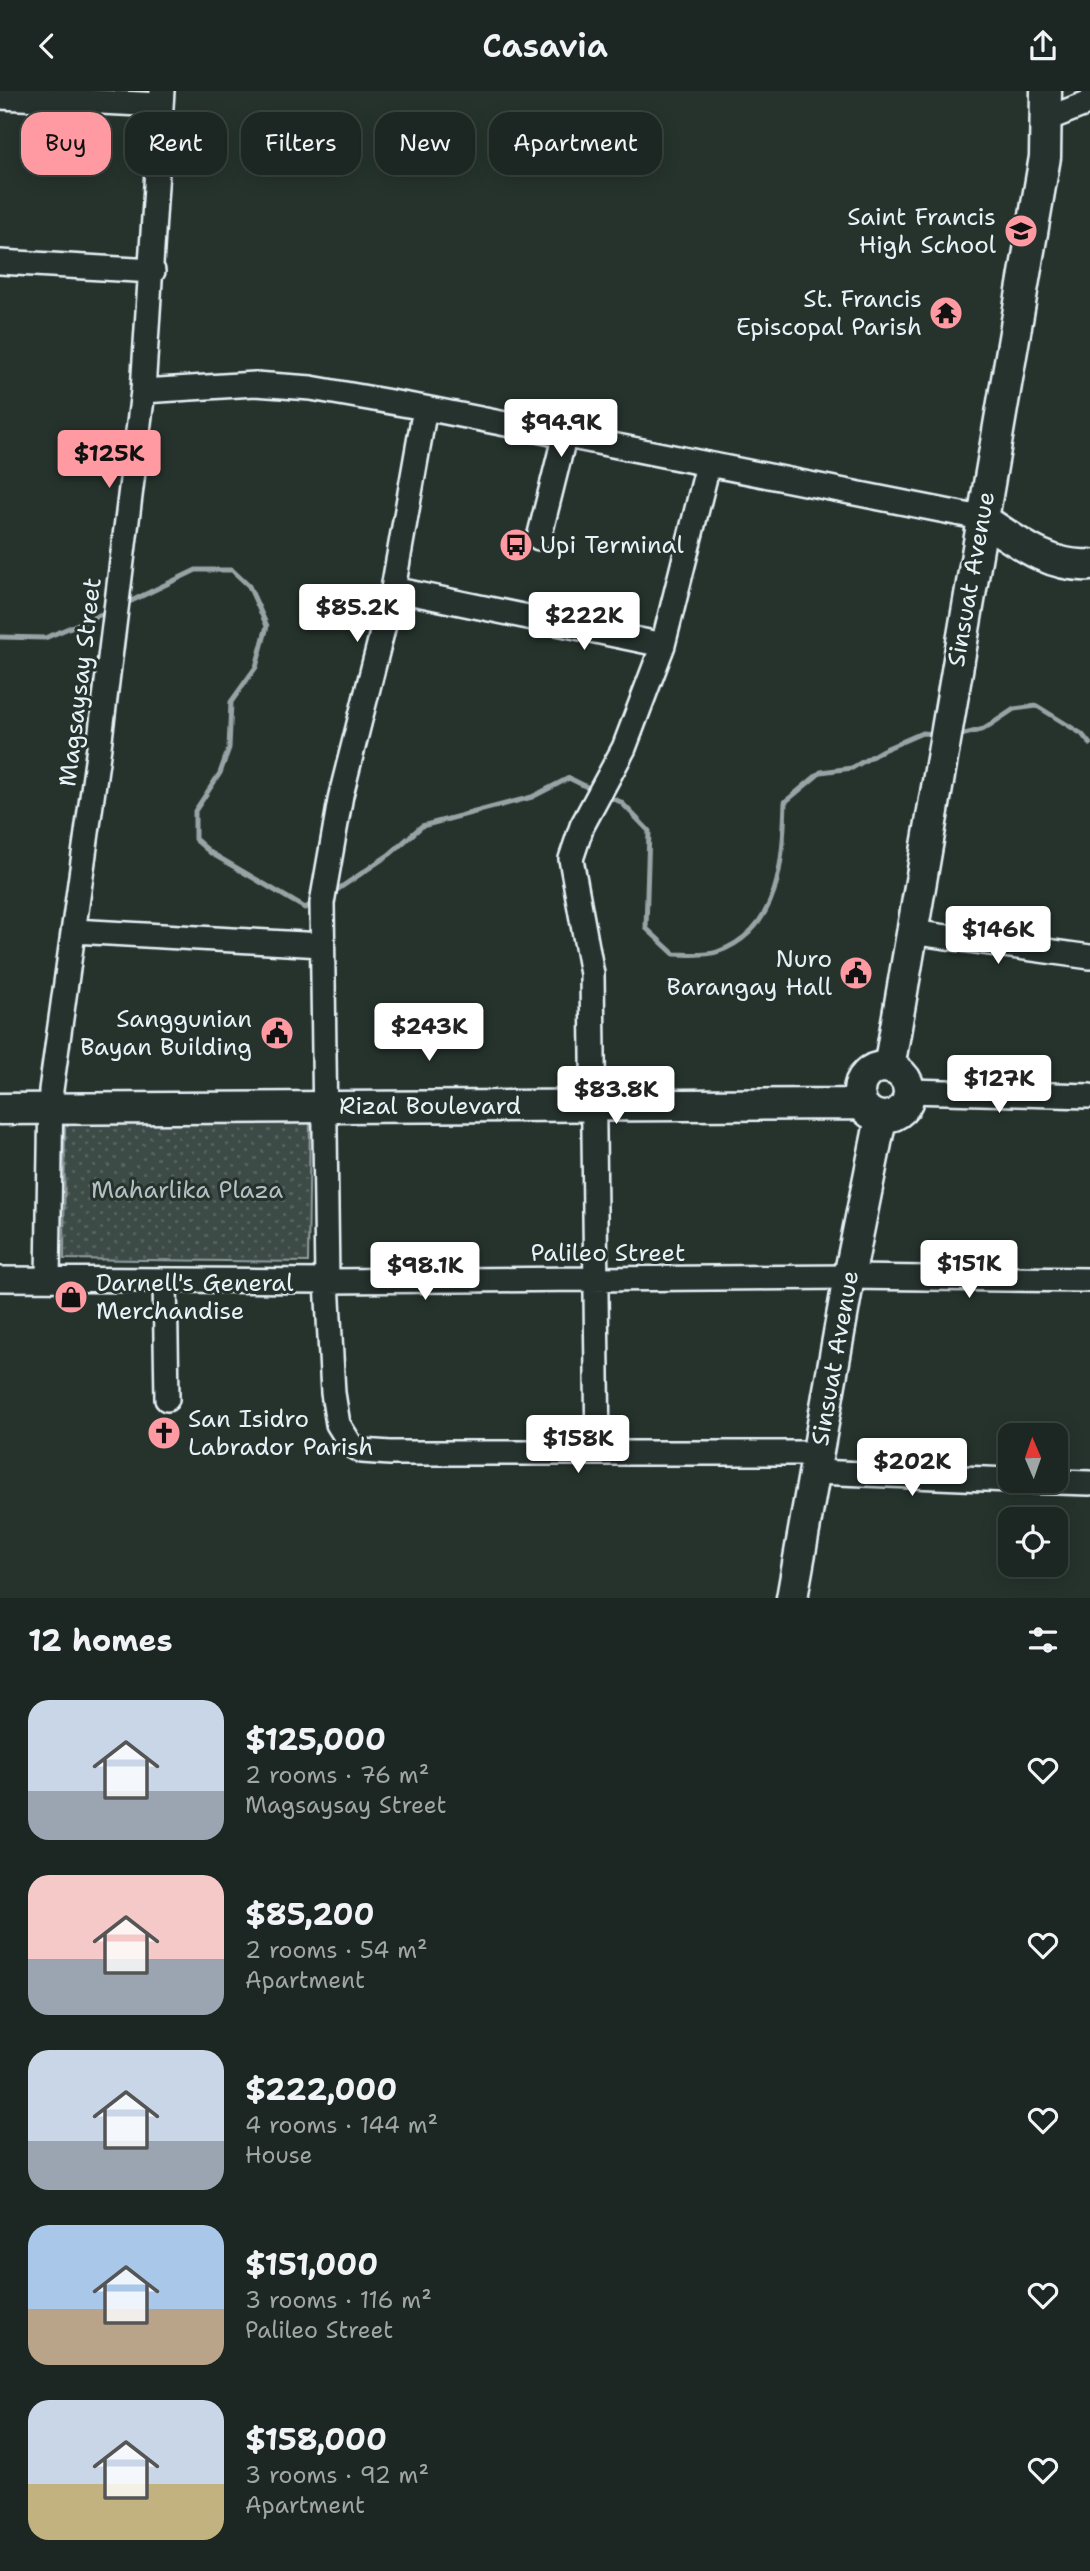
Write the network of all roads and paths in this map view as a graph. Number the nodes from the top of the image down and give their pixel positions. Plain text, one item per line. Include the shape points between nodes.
1 (0, 97) edge
2 (162, 98) edge
3 (1090, 102) edge
4 (1046, 105) edge
5 (0, 262) edge
6 (152, 271) junction
7 (143, 391) junction
8 (425, 408) junction
9 (564, 438) junction
10 (708, 465) junction
11 (981, 519) junction
12 (539, 538) dead end
13 (1090, 565) edge
14 (393, 589) junction
15 (663, 645) junction
16 (74, 931) junction
17 (911, 932) junction
18 (322, 945) junction
19 (1090, 957) edge
20 (889, 1068) junction
21 (0, 1090) edge
22 (909, 1091) junction
23 (1090, 1095) edge
24 (594, 1096) junction
25 (326, 1098) junction
26 (50, 1099) junction
27 (867, 1102) junction
28 (0, 1108) edge
29 (849, 1277) junction
30 (48, 1278) junction
31 (0, 1279) edge
32 (594, 1279) junction
33 (165, 1280) junction
34 (1090, 1280) edge
35 (327, 1281) junction
36 (167, 1399) dead end
37 (598, 1453) junction
38 (817, 1462) junction
39 (998, 1479) edge
40 (1068, 1482) edge
41 (1090, 1483) edge
42 (792, 1598) edge

1 - 2 street
2 - 6 street, Magsaysay Street
3 - 4 street
4 - 11 main road, Sinsuat Avenue via 1045,157
5 - 6 street
6 - 7 street, Magsaysay Street
7 - 8 street via 286,385
7 - 16 street, Magsaysay Street
8 - 9 street
8 - 14 street
9 - 10 street
9 - 12 street
10 - 11 street
10 - 15 street
11 - 13 main road via 1049,560
11 - 17 main road, Sinsuat Avenue
14 - 15 street
14 - 18 street via 341,796 323,895
15 - 24 street via 624,748 573,846 571,859 592,975
16 - 18 street
16 - 26 street, Magsaysay Street
17 - 19 street
17 - 20 main road, Sinsuat Avenue
18 - 25 street
20 - 22 main road via 903,1076
20 - 27 main road via 867,1073
21 - 26 main road, Rizal Boulevard
22 - 23 street
22 - 27 main road via 898,1114
24 - 25 main road, Rizal Boulevard
24 - 27 main road, Rizal Boulevard
24 - 32 street
25 - 26 main road, Rizal Boulevard
25 - 35 street
26 - 28 main road, Rizal Boulevard
26 - 30 street, Magsaysay Street
27 - 29 main road, Sinsuat Avenue
29 - 32 street, Palileo Street
29 - 34 street, Palileo Street
29 - 38 main road, Sinsuat Avenue
30 - 31 street, Palileo Street
30 - 33 street, Palileo Street
32 - 35 street, Palileo Street
32 - 37 street
33 - 35 street, Palileo Street
33 - 36 street
35 - 37 street via 333,1393 338,1424 351,1445 362,1451 390,1453
37 - 38 street
38 - 39 street
38 - 42 main road, Sinsuat Avenue
40 - 41 street

